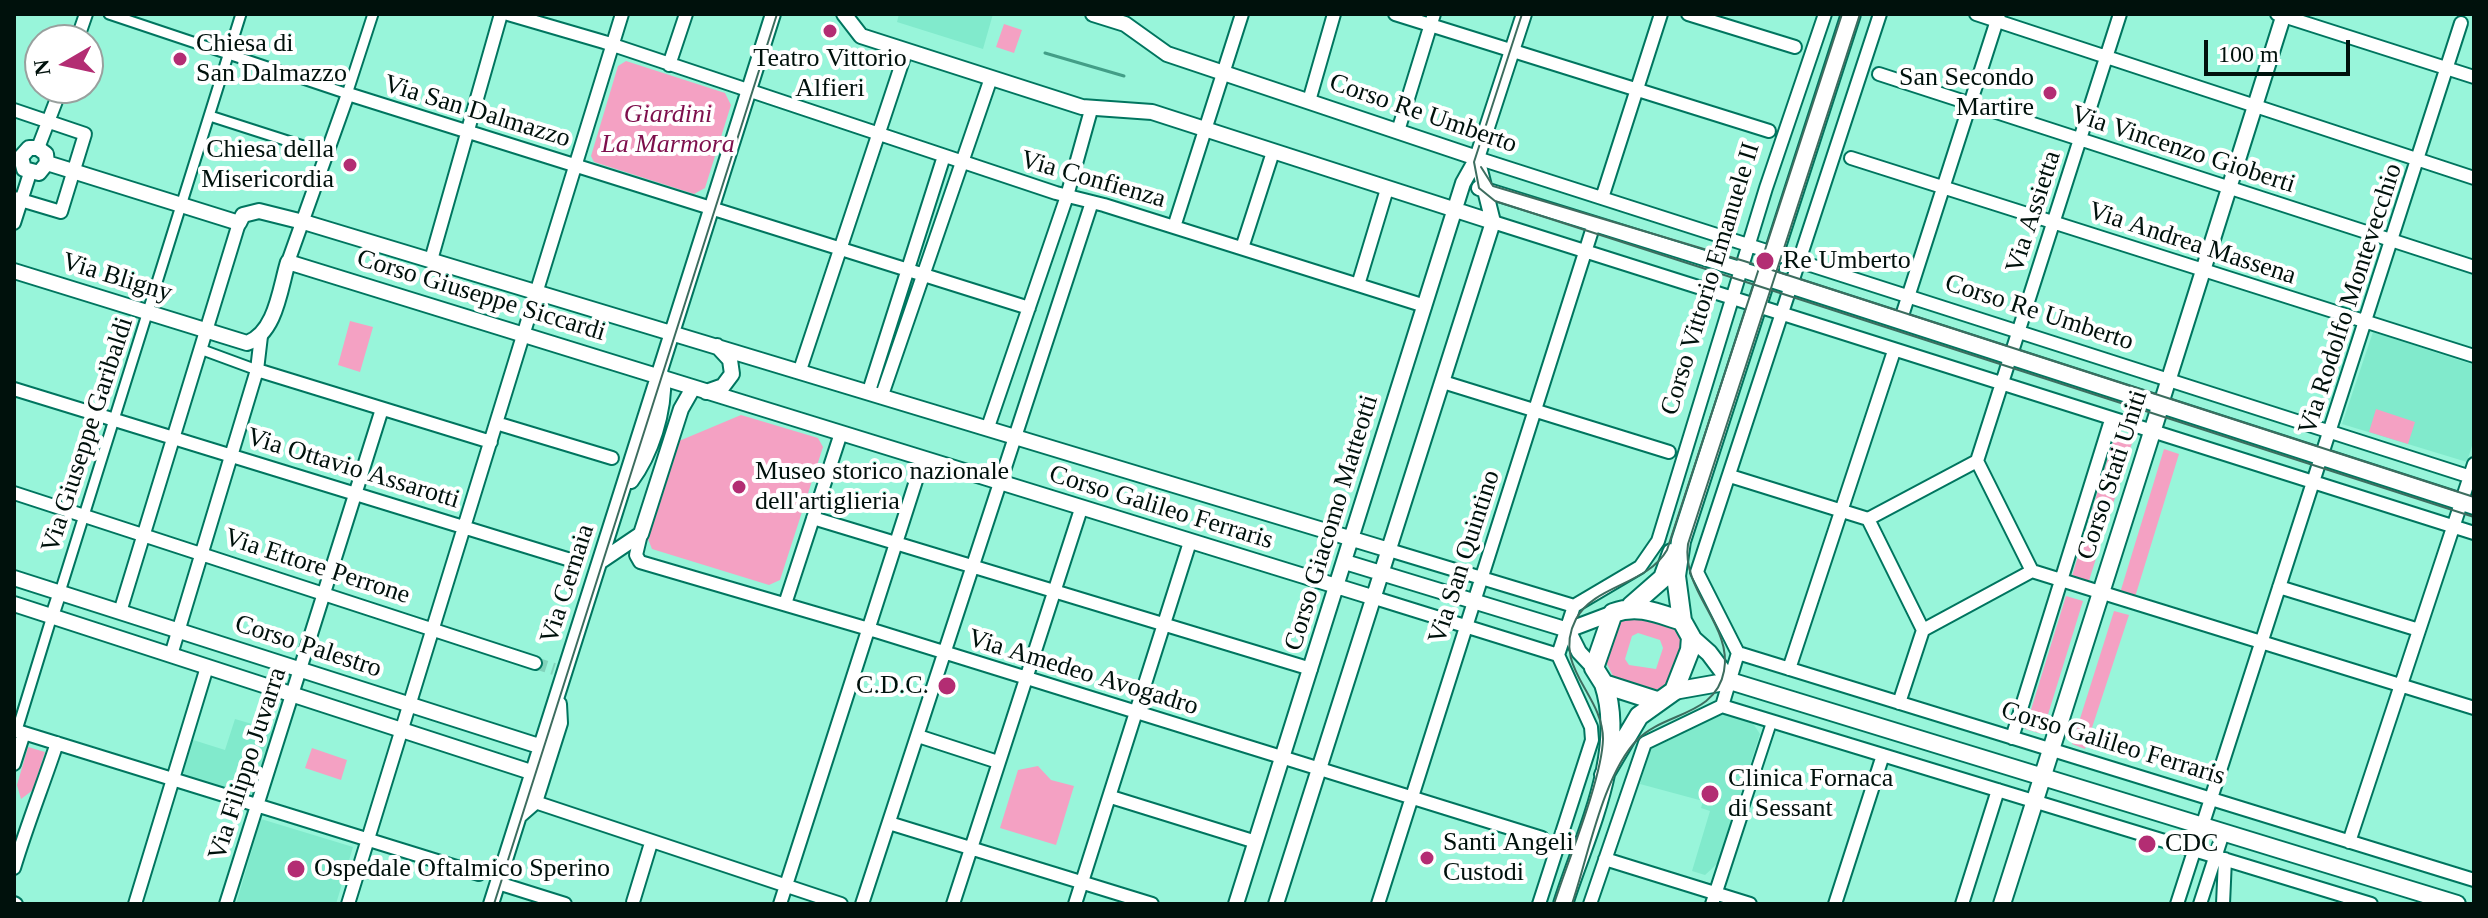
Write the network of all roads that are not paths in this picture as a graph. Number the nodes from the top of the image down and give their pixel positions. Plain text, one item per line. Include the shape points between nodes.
1 (109, 14) edge
2 (241, 14) edge
3 (373, 14) edge
4 (501, 14) edge
5 (508, 14) edge
6 (622, 14) edge
7 (686, 14) edge
8 (773, 14) edge
9 (1093, 14) edge
10 (1242, 14) edge
11 (1334, 14) edge
12 (1395, 14) edge
13 (1524, 14) edge
14 (1661, 14) edge
15 (1688, 14) edge
16 (1825, 14) edge
17 (1851, 14) edge
18 (1872, 14) edge
19 (1880, 14) edge
20 (1976, 14) edge
21 (2120, 14) edge
22 (843, 15) edge
23 (2281, 15) edge
24 (1998, 17) edge
25 (1126, 19) edge
26 (1432, 19) edge
27 (2461, 23) dead end
28 (1871, 41) junction
29 (612, 46) junction
30 (1512, 50) junction
31 (1803, 50) junction
32 (906, 51) junction
33 (229, 53) junction
34 (2106, 57) junction
35 (669, 65) junction
36 (2447, 69) junction
37 (1870, 72) junction
38 (1224, 73) junction
39 (2474, 77) edge
40 (991, 78) junction
41 (1636, 89) junction
42 (751, 91) junction
43 (348, 94) junction
44 (1309, 101) junction
45 (55, 104) edge
46 (1970, 104) junction
47 (2254, 105) junction
48 (14, 110) edge
49 (1091, 110) junction
50 (210, 116) junction
51 (48, 122) junction
52 (1207, 129) junction
53 (1398, 131) junction
54 (467, 132) junction
55 (879, 134) junction
56 (1776, 134) junction
57 (2080, 140) junction
58 (38, 148) junction
59 (1273, 152) junction
60 (325, 153) junction
61 (1843, 155) junction
62 (18, 156) edge
63 (944, 156) junction
64 (1477, 158) junction
65 (2420, 160) junction
66 (960, 162) junction
67 (47, 163) junction
68 (577, 166) junction
69 (30, 173) junction
70 (73, 174) junction
71 (2474, 178) edge
72 (1463, 183) junction
73 (1944, 188) junction
74 (2228, 188) junction
75 (1387, 189) junction
76 (1485, 190) junction
77 (1067, 196) junction
78 (1602, 198) junction
79 (18, 200) edge
80 (1518, 200) junction
81 (1092, 202) junction
82 (181, 207) junction
83 (714, 209) junction
84 (1455, 209) junction
85 (302, 222) junction
86 (1493, 222) junction
87 (14, 223) edge
88 (239, 223) junction
89 (2054, 223) junction
90 (1594, 224) junction
91 (1174, 227) junction
92 (2394, 241) junction
93 (1749, 245) junction
94 (840, 248) junction
95 (1242, 248) junction
96 (1585, 251) junction
97 (1774, 253) junction
98 (431, 260) junction
99 (1799, 261) junction
100 (288, 262) junction
101 (2474, 267) edge
102 (906, 270) junction
103 (1741, 270) junction
104 (2201, 270) junction
105 (14, 271) edge
106 (922, 275) junction
107 (1765, 277) junction
108 (1358, 285) junction
109 (1791, 286) junction
110 (538, 294) junction
111 (1732, 297) junction
112 (1909, 297) junction
113 (1756, 305) junction
114 (1425, 306) junction
115 (1029, 308) junction
116 (150, 313) junction
117 (1782, 313) junction
118 (1900, 322) junction
119 (2367, 323) junction
120 (206, 331) junction
121 (2018, 333) junction
122 (524, 334) junction
123 (261, 336) junction
124 (670, 336) junction
125 (715, 345) junction
126 (200, 349) junction
127 (1894, 351) junction
128 (2474, 356) edge
129 (2011, 358) junction
130 (257, 370) junction
131 (800, 370) junction
132 (662, 373) junction
133 (2168, 379) junction
134 (1443, 382) junction
135 (2002, 385) junction
136 (14, 389) edge
137 (700, 390) junction
138 (875, 393) junction
139 (2160, 407) junction
140 (382, 409) junction
141 (1534, 413) junction
142 (117, 419) junction
143 (2111, 420) junction
144 (496, 423) junction
145 (988, 427) junction
146 (2330, 432) junction
147 (841, 433) junction
148 (2152, 433) junction
149 (1015, 436) junction
150 (174, 438) junction
151 (491, 442) junction
152 (231, 455) junction
153 (1677, 455) junction
154 (2321, 456) junction
155 (923, 459) junction
156 (620, 461) junction
157 (1977, 461) junction
158 (2474, 464) edge
159 (1730, 476) junction
160 (2472, 478) edge
161 (2312, 482) junction
162 (1001, 484) junction
163 (623, 491) junction
164 (14, 493) edge
165 (357, 494) junction
166 (2468, 504) edge
167 (1081, 509) junction
168 (1842, 511) junction
169 (85, 516) junction
170 (813, 518) junction
171 (1868, 519) junction
172 (465, 527) junction
173 (2453, 527) junction
174 (2474, 533) edge
175 (641, 534) junction
176 (144, 535) junction
177 (1353, 539) junction
178 (1681, 541) junction
179 (1190, 542) junction
180 (897, 543) junction
181 (1389, 550) junction
182 (201, 553) junction
183 (1345, 562) junction
184 (590, 564) junction
185 (974, 567) junction
186 (2032, 571) junction
187 (1382, 575) junction
188 (14, 578) edge
189 (1482, 578) junction
190 (2060, 580) junction
191 (1337, 586) junction
192 (2279, 587) junction
193 (1054, 591) junction
194 (60, 592) junction
195 (326, 593) junction
196 (2101, 593) junction
197 (1375, 598) junction
198 (1474, 602) junction
199 (14, 604) edge
200 (785, 604) junction
201 (1574, 606) junction
202 (1622, 610) junction
203 (120, 612) junction
204 (52, 616) junction
205 (1165, 625) junction
206 (433, 627) junction
207 (1465, 627) junction
208 (1686, 629) junction
209 (177, 630) junction
210 (869, 630) junction
211 (1568, 630) junction
212 (1923, 630) junction
213 (2419, 630) junction
214 (2261, 642) junction
215 (945, 653) junction
216 (1738, 653) junction
217 (171, 655) junction
218 (1558, 655) junction
219 (535, 663) tunnel mouth
220 (207, 667) junction
221 (1311, 669) junction
222 (1789, 669) junction
223 (301, 670) junction
224 (1599, 676) junction
225 (1024, 678) junction
226 (1730, 681) junction
227 (2401, 686) junction
228 (1674, 691) junction
229 (559, 693) junction
230 (292, 694) junction
231 (1657, 701) junction
232 (1899, 703) junction
233 (409, 705) junction
234 (1722, 706) junction
235 (2474, 708) edge
236 (1136, 712) junction
237 (1772, 721) junction
238 (401, 730) junction
239 (18, 731) edge
240 (918, 736) junction
241 (2012, 738) junction
242 (57, 743) junction
243 (542, 747) junction
244 (2051, 750) junction
245 (1883, 755) junction
246 (1283, 758) junction
247 (998, 762) junction
248 (14, 764) edge
249 (1320, 769) junction
250 (534, 773) junction
251 (1604, 775) junction
252 (2042, 777) junction
253 (172, 780) junction
254 (1998, 790) junction
255 (1111, 797) junction
256 (1411, 798) junction
257 (2210, 799) junction
258 (2034, 801) junction
259 (535, 802) junction
260 (256, 806) junction
261 (1742, 812) joint
262 (519, 817) junction
263 (889, 823) junction
264 (2202, 826) junction
265 (2223, 833) junction
266 (14, 834) edge
267 (364, 841) junction
268 (1551, 841) junction
269 (1256, 842) junction
270 (2349, 842) junction
271 (651, 843) junction
272 (970, 848) junction
273 (2195, 850) junction
274 (18, 854) junction
275 (2221, 857) junction
276 (1605, 859) junction
277 (14, 868) edge
278 (479, 874) dead end
279 (2474, 880) edge
280 (1082, 882) junction
281 (498, 883) junction
282 (786, 886) junction
283 (2330, 898) edge
284 (1713, 899) edge
285 (633, 902) edge
286 (135, 904) edge
287 (226, 904) edge
288 (348, 904) edge
289 (491, 904) edge
290 (565, 904) edge
291 (780, 904) edge
292 (841, 904) edge
293 (862, 904) edge
294 (953, 904) edge
295 (1075, 904) edge
296 (1152, 904) edge
297 (1236, 904) edge
298 (1276, 904) edge
299 (1378, 904) edge
300 (1539, 904) edge
301 (1563, 904) edge
302 (1590, 904) edge
303 (1750, 904) edge
304 (1835, 904) edge
305 (1962, 904) edge
306 (2002, 904) edge
307 (2177, 904) edge
308 (2200, 904) edge
309 (2223, 904) edge
310 (2371, 904) edge
311 (2457, 904) edge

1 - 33 street, Via San Dalmazzo
2 - 33 street, Via Giuseppe Garibaldi
3 - 43 street
4 - 54 street
5 - 29 street, Via Confienza
6 - 29 street
7 - 35 street
8 - 42 street, Via Cernaia
9 - 25 street, Corso Re Umberto
10 - 38 street
11 - 44 street
12 - 26 street
13 - 30 street, Corso Giacomo Matteotti
14 - 41 street
15 - 31 street
16 - 31 street, Corso Vittorio Emanuele II
17 - 97 main road, Corso Vittorio Emanuele II
18 - 28 street
19 - 28 street
20 - 24 street
21 - 34 street, Via Assietta
22 - 32 street via 858,35
23 - 36 street
23 - 47 street, Corso Stati Uniti
24 - 34 street
24 - 46 street
25 - 38 street, Corso Re Umberto via 1167,54
26 - 30 street
26 - 53 street
27 - 36 street, Via Rodolfo Montevecchio
28 - 37 street
29 - 35 street, Via Confienza
29 - 68 street
30 - 41 street
30 - 64 street, Corso Giacomo Matteotti
31 - 56 street, Corso Vittorio Emanuele II
32 - 40 street
32 - 55 street
33 - 43 street, Via San Dalmazzo
33 - 50 street, Via Giuseppe Garibaldi
34 - 47 street
34 - 57 street, Via Assietta
35 - 42 street, Via Confienza
36 - 39 street
36 - 65 street, Via Rodolfo Montevecchio
37 - 46 street, Via Vincenzo Gioberti
37 - 61 street
38 - 44 street, Corso Re Umberto
38 - 52 street
40 - 49 street
40 - 66 street
41 - 56 street
41 - 78 street
42 - 55 street, Via Confienza
42 - 83 street, Via Cernaia
43 - 54 street, Via San Dalmazzo
43 - 60 street
44 - 53 street, Corso Re Umberto
45 - 51 street
46 - 57 street, Via Vincenzo Gioberti
46 - 73 street
47 - 65 street
47 - 74 street, Corso Stati Uniti
48 - 51 street
49 - 52 street via 1152,112
49 - 77 street
50 - 60 street
50 - 82 street, Via Giuseppe Garibaldi
51 - 58 street
51 - 70 street via 85,134
52 - 59 street
52 - 91 street
53 - 64 street, Corso Re Umberto
54 - 68 street, Via San Dalmazzo
54 - 98 street
55 - 63 street, Via Confienza
55 - 94 street
56 - 93 street, Corso Vittorio Emanuele II
57 - 74 street, Via Vincenzo Gioberti
57 - 89 street, Via Assietta
58 - 62 street
58 - 67 street
59 - 75 street
59 - 95 street
60 - 85 street
61 - 73 street, Via Andrea Massena
61 - 99 street
62 - 69 street
63 - 66 street, Via Confienza
63 - 102 street
64 - 72 street, Corso Giacomo Matteotti
64 - 76 street
64 - 78 street, Corso Re Umberto
65 - 71 street
65 - 92 street, Via Rodolfo Montevecchio
66 - 77 street, Via Confienza
66 - 106 street
67 - 69 street via 43,171
67 - 70 street
68 - 83 street, Via San Dalmazzo
68 - 110 street
69 - 79 street
70 - 79 street via 61,212
70 - 82 street
72 - 76 street, Corso Re Umberto
72 - 84 street, Corso Giacomo Matteotti
73 - 89 street, Via Andrea Massena
73 - 112 street
74 - 92 street, Via Vincenzo Gioberti
74 - 104 street, Corso Stati Uniti
75 - 84 street
75 - 108 street
76 - 80 street, Corso Re Umberto
76 - 86 street
77 - 81 street, Via Confienza
77 - 115 street
78 - 93 street, Corso Re Umberto
79 - 87 street
80 - 86 street
80 - 90 street, Corso Re Umberto
81 - 91 street, Via Confienza
81 - 149 street
82 - 88 street
82 - 116 street, Via Giuseppe Garibaldi
83 - 94 street, Via San Dalmazzo
83 - 124 street, Via Cernaia
84 - 86 street
84 - 114 street, Corso Giacomo Matteotti
85 - 88 street, Corso Giuseppe Siccardi via 259,211 243,215
85 - 98 street, Corso Giuseppe Siccardi
85 - 100 street
86 - 96 street
86 - 134 street
88 - 120 street
89 - 104 street, Via Andrea Massena
89 - 121 street, Via Assietta
90 - 96 street, Via San Quintino
90 - 103 street, Corso Re Umberto
91 - 95 street, Via Confienza
92 - 101 street, Via Vincenzo Gioberti
92 - 119 street, Via Rodolfo Montevecchio
93 - 97 street, Corso Re Umberto
93 - 103 street, Corso Vittorio Emanuele II
94 - 102 street, Via San Dalmazzo
94 - 131 street
95 - 108 street, Via Confienza
96 - 111 street
96 - 141 street, Via San Quintino
97 - 99 street, Corso Re Umberto
97 - 107 main road, Corso Vittorio Emanuele II
98 - 110 street, Corso Giuseppe Siccardi
99 - 109 street
99 - 112 street, Corso Re Umberto
100 - 122 street, Corso Giuseppe Siccardi
100 - 123 street
102 - 106 street, Via San Dalmazzo
102 - 138 street
103 - 107 street, Corso Re Umberto
103 - 111 street, Corso Vittorio Emanuele II
104 - 119 street, Via Andrea Massena
104 - 133 street, Corso Stati Uniti
105 - 116 street, Via Bligny
106 - 115 street, Via San Dalmazzo
106 - 138 street
107 - 109 main road, Corso Re Umberto
107 - 113 main road, Corso Vittorio Emanuele II
108 - 114 street, Via Confienza
109 - 117 street
109 - 118 main road, Corso Re Umberto
110 - 122 street
110 - 124 street, Corso Giuseppe Siccardi
111 - 113 street
111 - 153 street, Corso Vittorio Emanuele II
112 - 118 street
112 - 121 street, Corso Re Umberto
113 - 117 street
113 - 178 main road, Corso Vittorio Emanuele II
114 - 177 street, Corso Giacomo Matteotti
115 - 145 street
116 - 120 street, Via Bligny
116 - 142 street, Via Giuseppe Garibaldi
117 - 127 street
117 - 159 street
118 - 129 main road, Corso Re Umberto
119 - 128 street, Via Andrea Massena
119 - 146 street, Via Rodolfo Montevecchio
120 - 123 street, Via Bligny via 242,343
120 - 126 street
121 - 129 street, Via Assietta
121 - 133 street, Corso Re Umberto
122 - 132 street, Corso Giuseppe Siccardi
122 - 144 street
123 - 130 street
124 - 125 street, Corso Galileo Ferraris
124 - 132 street, Via Cernaia
125 - 131 street, Corso Galileo Ferraris
125 - 137 street via 728,355 732,374 723,386
126 - 130 street
126 - 150 street
127 - 135 street
127 - 168 street
129 - 135 street, Via Assietta
129 - 139 main road, Corso Re Umberto
130 - 140 street
130 - 152 street
131 - 138 street, Corso Galileo Ferraris
132 - 137 street, Corso Galileo Ferraris
132 - 156 street, Via Cernaia
132 - 163 street, Via Cernaia via 663,400 642,466
133 - 139 street, Corso Stati Uniti
133 - 146 street, Corso Re Umberto
134 - 141 street
134 - 181 street
135 - 143 street
135 - 157 street, Via Assietta
136 - 142 street, Via Ottavio Assarotti
137 - 147 street, Corso Galileo Ferraris
137 - 175 street via 680,411
138 - 145 street, Corso Galileo Ferraris
139 - 148 main road, Corso Stati Uniti
139 - 154 main road, Corso Re Umberto
140 - 151 street
140 - 165 street, Via Filippo Juvarra
141 - 153 street
141 - 189 street, Via San Quintino
142 - 150 street, Via Ottavio Assarotti
142 - 169 street, Via Giuseppe Garibaldi
143 - 148 street
143 - 190 street, Corso Stati Uniti
144 - 151 street
144 - 156 street
145 - 149 street, Corso Galileo Ferraris
146 - 154 street, Via Rodolfo Montevecchio
146 - 160 street, Corso Re Umberto
147 - 155 street, Corso Galileo Ferraris
147 - 170 street
148 - 161 street
148 - 196 main road, Corso Stati Uniti
149 - 162 street
149 - 177 street, Corso Galileo Ferraris
150 - 152 street, Via Ottavio Assarotti
150 - 176 street
151 - 172 street
152 - 165 street, Via Ottavio Assarotti
152 - 182 street
153 - 201 street, Corso Vittorio Emanuele II via 1658,541 1648,558
154 - 161 street, Via Rodolfo Montevecchio
154 - 166 main road, Corso Re Umberto
155 - 162 street, Corso Galileo Ferraris
155 - 180 street
156 - 163 street, Via Cernaia
157 - 171 street
157 - 186 street
158 - 160 street
159 - 168 street
159 - 216 street via 1697,572
160 - 166 street
161 - 173 street
161 - 192 street, Via Rodolfo Montevecchio
162 - 167 street, Corso Galileo Ferraris
162 - 185 street
163 - 184 street, Via Cernaia
164 - 169 street, Via Ettore Perrone
165 - 172 street, Via Ottavio Assarotti
165 - 195 street, Via Filippo Juvarra
166 - 173 street
167 - 179 street, Corso Galileo Ferraris
167 - 193 street
168 - 171 street
168 - 222 street
169 - 176 street, Via Ettore Perrone
169 - 194 street, Via Giuseppe Garibaldi
170 - 180 street
170 - 200 street
171 - 212 street
172 - 184 street, Via Ottavio Assarotti
172 - 206 street
173 - 174 street
173 - 213 street
175 - 184 street
175 - 200 street, Via Amedeo Avogadro via 636,555 640,562
176 - 182 street, Via Ettore Perrone
176 - 203 street
177 - 181 street, Corso Galileo Ferraris
177 - 183 street, Corso Giacomo Matteotti
178 - 202 main road, Corso Vittorio Emanuele II via 1663,578
178 - 208 main road, Corso Vittorio Emanuele II via 1676,576
179 - 191 street, Corso Galileo Ferraris
179 - 205 street
180 - 185 street
180 - 210 street
181 - 187 street
181 - 189 street, Corso Galileo Ferraris
182 - 195 street, Via Ettore Perrone
182 - 209 street
183 - 187 street
183 - 191 street, Corso Giacomo Matteotti
184 - 229 street, Via Cernaia via 560,671
185 - 193 street
185 - 215 street
186 - 190 street
186 - 212 street
187 - 197 street
187 - 198 street
188 - 194 street, Corso Palestro
189 - 198 street, Via San Quintino
189 - 201 street, Corso Galileo Ferraris
190 - 196 street
190 - 241 street, Corso Stati Uniti
191 - 197 street, Corso Galileo Ferraris
191 - 221 street, Corso Giacomo Matteotti
192 - 213 street
192 - 214 street, Via Rodolfo Montevecchio
193 - 205 street
193 - 225 street
194 - 203 street, Corso Palestro
194 - 204 street, Via Giuseppe Garibaldi
195 - 206 street, Via Ettore Perrone
195 - 223 street, Via Filippo Juvarra
196 - 214 street
196 - 244 main road, Corso Stati Uniti
197 - 207 street, Corso Galileo Ferraris
197 - 249 street
198 - 207 street, Via San Quintino
198 - 211 street
199 - 204 street, Corso Palestro
200 - 210 street, Via Amedeo Avogadro
201 - 211 street
202 - 208 main road
202 - 211 street
202 - 224 main road
203 - 209 street, Corso Palestro
204 - 217 street, Corso Palestro
204 - 239 street, Via Giuseppe Garibaldi
205 - 221 street
205 - 236 street
206 - 219 street, Via Ettore Perrone
206 - 233 street
207 - 218 street, Corso Galileo Ferraris
207 - 256 street, Via San Quintino
208 - 226 main road
208 - 228 main road via 1688,658
209 - 217 street
209 - 223 street, Corso Palestro
210 - 215 street, Via Amedeo Avogadro
210 - 282 street
211 - 218 street
211 - 224 street
212 - 232 street
213 - 227 street
214 - 227 street
214 - 257 street, Via Rodolfo Montevecchio
215 - 225 street, Via Amedeo Avogadro
215 - 240 street
216 - 222 street, Corso Galileo Ferraris
216 - 226 street
217 - 220 street, Corso Palestro
218 - 268 street via 1592,740
220 - 230 street, Corso Palestro
220 - 253 street
221 - 246 street, Corso Giacomo Matteotti
222 - 232 street, Corso Galileo Ferraris
223 - 230 street, Via Filippo Juvarra
223 - 233 street, Corso Palestro
224 - 231 main road
224 - 251 main road via 1613,718
225 - 236 street, Via Amedeo Avogadro
225 - 247 street
226 - 228 main road, Corso Galileo Ferraris
226 - 234 street
226 - 252 main road, Corso Galileo Ferraris
227 - 235 street
227 - 270 street
228 - 231 main road
229 - 243 street, Via Cernaia
229 - 259 street, Via Cernaia via 560,723
230 - 238 street, Corso Palestro
230 - 260 street, Via Filippo Juvarra
231 - 251 main road via 1630,726
232 - 241 street, Corso Galileo Ferraris
233 - 238 street
233 - 243 street, Corso Palestro
234 - 237 street
234 - 276 street via 1645,743
236 - 246 street, Via Amedeo Avogadro
236 - 255 street
237 - 245 street
237 - 261 street
238 - 250 street, Corso Palestro
238 - 267 street
239 - 242 street
239 - 248 street
240 - 247 street
240 - 263 street
241 - 244 street, Corso Galileo Ferraris
242 - 253 street
242 - 274 street
243 - 250 street, Via Cernaia
244 - 252 main road, Corso Stati Uniti
244 - 257 street, Corso Galileo Ferraris
245 - 254 street
245 - 304 street
246 - 249 street, Via Amedeo Avogadro
246 - 269 street, Corso Giacomo Matteotti
247 - 272 street
249 - 256 street, Via Amedeo Avogadro
249 - 298 street
250 - 262 street, Via Cernaia
251 - 301 main road
252 - 258 main road, Corso Stati Uniti
252 - 264 main road, Corso Galileo Ferraris
253 - 260 street
253 - 286 street
254 - 258 street
254 - 305 street
255 - 269 street
255 - 280 street
256 - 268 street, Via Amedeo Avogadro
256 - 299 street, Via San Quintino
257 - 264 street, Via Rodolfo Montevecchio
257 - 270 street, Corso Galileo Ferraris
258 - 273 street
258 - 306 main road, Corso Stati Uniti
259 - 262 street, Via Cernaia
259 - 271 street
260 - 267 street
260 - 287 street, Via Filippo Juvarra
261 - 284 street
262 - 281 street, Via Cernaia
263 - 272 street
263 - 293 street
264 - 265 main road, Corso Galileo Ferraris
264 - 273 street, Via Rodolfo Montevecchio
265 - 275 street
265 - 311 main road, Corso Galileo Ferraris
266 - 274 street
267 - 278 street
267 - 288 street
268 - 300 street
269 - 297 street, Corso Giacomo Matteotti
270 - 279 street, Corso Galileo Ferraris
271 - 282 street
271 - 285 street
272 - 280 street
272 - 294 street
273 - 275 street
273 - 307 street, Via Rodolfo Montevecchio
274 - 277 street
275 - 283 street
275 - 308 street
275 - 309 street
276 - 284 street
276 - 302 street
280 - 295 street
280 - 296 street
281 - 289 street, Via Cernaia
281 - 290 street
282 - 291 street
282 - 292 street
283 - 310 street
284 - 303 street

